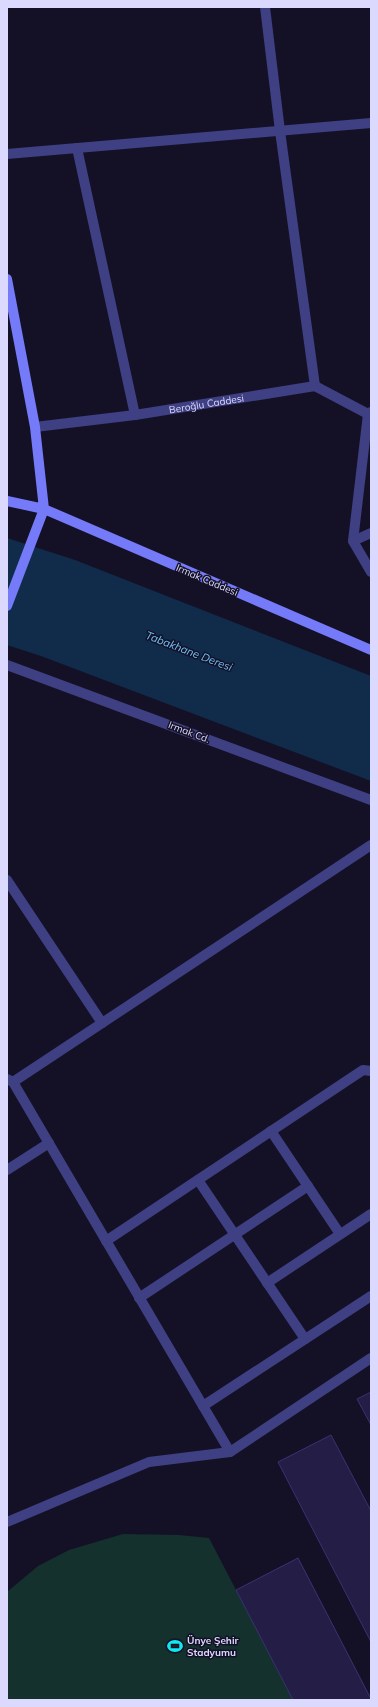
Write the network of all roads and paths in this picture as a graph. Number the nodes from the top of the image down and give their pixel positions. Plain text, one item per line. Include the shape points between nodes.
1 (265, 7) edge
2 (371, 123) edge
3 (280, 131) junction
4 (77, 148) junction
5 (7, 154) edge
6 (7, 279) edge
7 (315, 386) junction
8 (369, 413) edge
9 (135, 415) junction
10 (35, 427) junction
11 (7, 501) edge
12 (44, 509) junction
13 (371, 533) edge
14 (353, 541) junction
15 (371, 572) edge
16 (7, 606) edge
17 (371, 650) edge
18 (7, 665) edge
19 (371, 800) edge
20 (371, 845) edge
21 (7, 880) edge
22 (102, 1023) junction
23 (371, 1071) edge
24 (10, 1081) edge
25 (271, 1131) junction
26 (48, 1143) junction
27 (7, 1170) edge
28 (198, 1180) junction
29 (308, 1186) junction
30 (371, 1214) edge
31 (235, 1234) junction
32 (340, 1234) junction
33 (106, 1241) junction
34 (267, 1283) junction
35 (371, 1296) edge
36 (139, 1298) junction
37 (305, 1339) junction
38 (371, 1358) edge
39 (203, 1406) junction
40 (230, 1452) junction
41 (7, 1522) edge

1 - 3 street
2 - 3 street
3 - 4 street
3 - 7 street
4 - 5 street
4 - 9 street
6 - 10 street
7 - 8 street
7 - 9 street, Beroğlu Caddesi
8 - 14 street
9 - 10 street, Beroğlu Caddesi
10 - 12 street
11 - 12 street
12 - 16 street
12 - 17 street, Irmak Caddesi
13 - 14 street
14 - 15 street
18 - 19 street, Irmak Cd.
20 - 22 street
21 - 22 street
22 - 24 street
23 - 25 street via 362,1070
24 - 26 street
25 - 28 street
25 - 29 street
26 - 27 street
26 - 33 street
28 - 31 street
28 - 33 street
29 - 31 street
29 - 32 street
30 - 32 street
31 - 34 street
31 - 36 street
32 - 34 street
33 - 36 street
34 - 37 street
35 - 37 street
36 - 39 street
37 - 39 street
38 - 40 street
39 - 40 street
40 - 41 street via 149,1462

